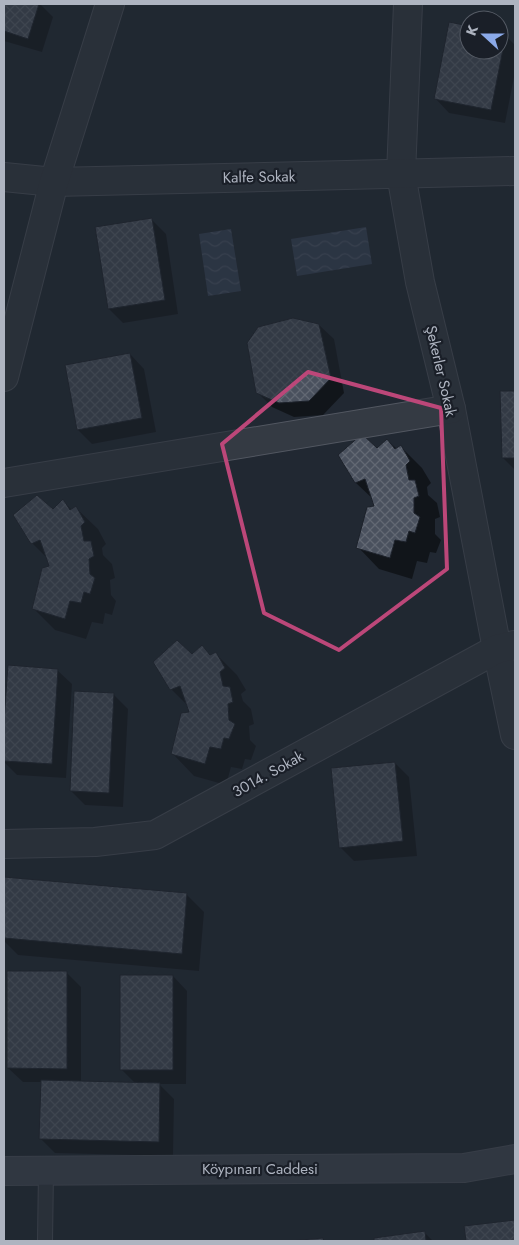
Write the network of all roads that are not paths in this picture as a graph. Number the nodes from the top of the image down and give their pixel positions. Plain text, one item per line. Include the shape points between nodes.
1 (110, 4) edge
2 (408, 4) edge
3 (515, 172) edge
4 (401, 174) junction
5 (4, 177) edge
6 (54, 182) junction
7 (4, 377) edge
8 (450, 409) junction
9 (4, 483) edge
10 (506, 647) edge
11 (515, 735) edge
12 (4, 844) edge
13 (515, 1159) edge
14 (4, 1171) edge
15 (46, 1171) junction
16 (45, 1241) edge

1 - 6 street
2 - 4 street, Şekerler Sokak
3 - 4 street, Kalfe Sokak
4 - 6 street, Kalfe Sokak
4 - 8 street, Şekerler Sokak via 420,282
5 - 6 street, Kalfe Sokak
6 - 7 street
8 - 9 street
8 - 10 street, Şekerler Sokak
10 - 11 street, Şekerler Sokak
10 - 12 street, 3014. Sokak via 155,835 95,842
13 - 15 street, Köypınarı Caddesi via 464,1168
14 - 15 street, Köypınarı Caddesi
15 - 16 lane

